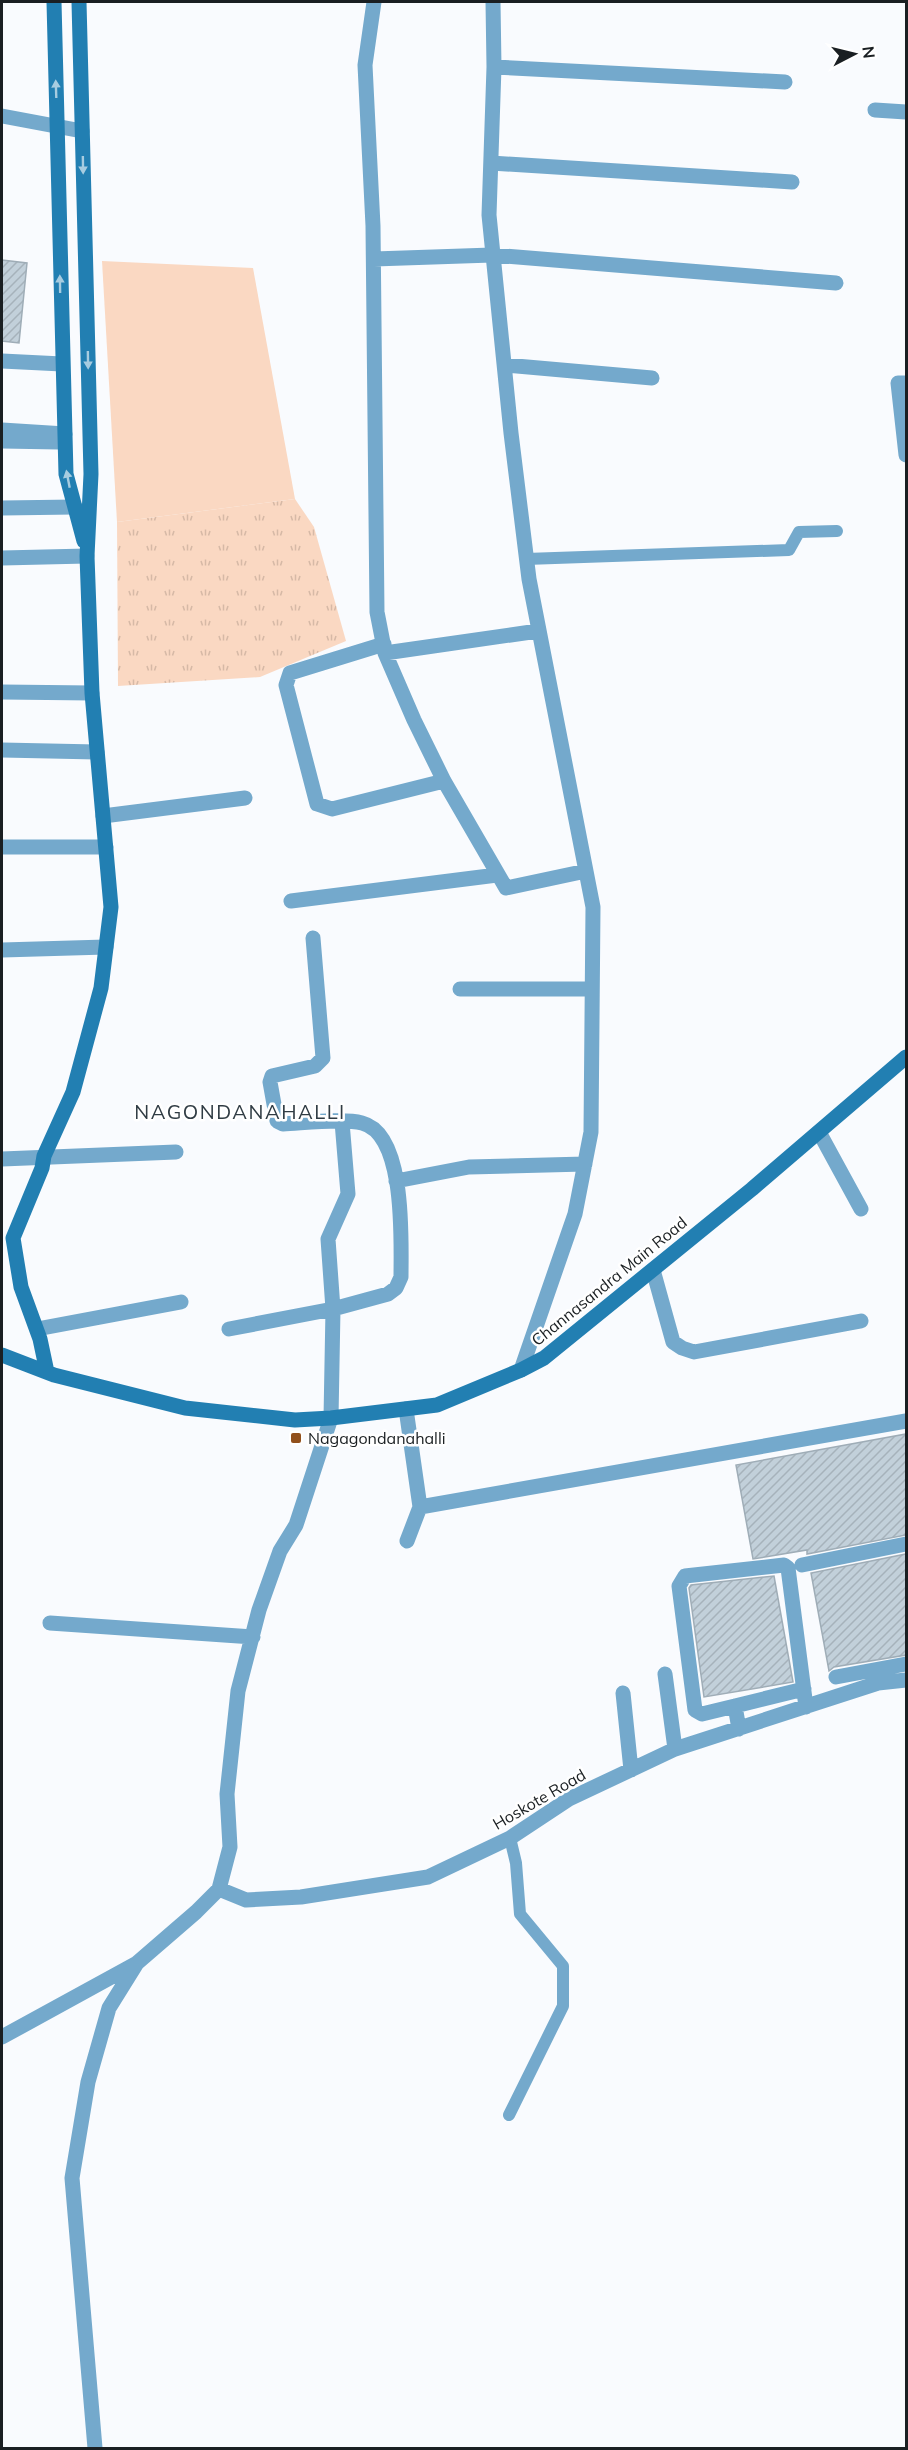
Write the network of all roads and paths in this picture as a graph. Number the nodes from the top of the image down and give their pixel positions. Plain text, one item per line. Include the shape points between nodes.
1 (54, 2) edge
2 (79, 2) edge
3 (374, 2) edge
4 (493, 2) edge
5 (494, 67) junction
6 (785, 82) dead end
7 (875, 110) dead end
8 (906, 112) edge
9 (2, 116) edge
10 (57, 126) junction
11 (82, 131) junction
12 (491, 163) junction
13 (792, 182) dead end
14 (492, 255) junction
15 (374, 259) junction
16 (836, 283) dead end
17 (2, 361) edge
18 (62, 364) junction
19 (505, 365) junction
20 (652, 378) dead end
21 (906, 383) edge
22 (2, 430) edge
23 (65, 438) junction
24 (2, 441) edge
25 (906, 455) edge
26 (75, 507) junction
27 (2, 508) edge
28 (837, 531) dead end
29 (87, 556) junction
30 (2, 558) edge
31 (526, 559) junction
32 (538, 631) junction
33 (385, 649) junction
34 (2, 692) edge
35 (92, 693) junction
36 (2, 750) edge
37 (97, 752) junction
38 (444, 781) junction
39 (245, 798) dead end
40 (103, 816) junction
41 (2, 847) edge
42 (106, 847) junction
43 (586, 871) junction
44 (497, 875) junction
45 (291, 901) dead end
46 (313, 938) dead end
47 (106, 947) junction
48 (2, 950) edge
49 (460, 989) dead end
50 (592, 989) junction
51 (906, 1057) edge
52 (342, 1122) junction
53 (819, 1132) junction
54 (176, 1152) dead end
55 (44, 1156) junction
56 (2, 1159) edge
57 (585, 1164) junction
58 (396, 1180) junction
59 (861, 1209) dead end
60 (653, 1270) junction
61 (181, 1302) dead end
62 (333, 1309) junction
63 (861, 1321) dead end
64 (36, 1329) junction
65 (229, 1329) dead end
66 (2, 1355) edge
67 (521, 1370) junction
68 (47, 1372) junction
69 (406, 1409) junction
70 (331, 1418) junction
71 (906, 1421) edge
72 (420, 1507) junction
73 (407, 1541) dead end
74 (906, 1544) edge
75 (802, 1565) dead end
76 (50, 1623) dead end
77 (252, 1637) junction
78 (906, 1664) edge
79 (665, 1674) dead end
80 (836, 1677) dead end
81 (906, 1680) edge
82 (804, 1689) junction
83 (623, 1693) dead end
84 (735, 1706) junction
85 (806, 1707) junction
86 (739, 1729) junction
87 (675, 1749) junction
88 (631, 1770) junction
89 (510, 1838) junction
90 (219, 1889) junction
91 (137, 1963) junction
92 (2, 2037) edge
93 (509, 2115) dead end
94 (95, 2448) edge

10 -> 1 street
2 - 11 street
3 - 15 street via 365,65
4 - 5 street
5 - 6 street
5 - 12 street
7 - 8 street
9 - 10 street
10 - 11 street
18 -> 10 street
11 -> 29 street via 91,474
12 - 13 street
12 - 14 street
14 - 15 street
14 - 16 street
14 - 19 street
15 - 33 street via 377,612
17 - 18 street
18 - 23 street
19 - 20 street
19 - 31 street
21 - 25 street via 898,383
22 - 23 street
23 - 24 street
26 -> 23 street via 66,474
26 - 27 street
26 - 29 street
28 - 31 lane via 799,532 789,550
29 - 30 street
29 - 35 street
31 - 32 street
32 - 33 street
32 - 43 street
33 - 38 street
33 - 38 street via 290,673 286,685 317,804 332,809
34 - 35 street
35 - 37 street
36 - 37 street
37 - 40 street
38 - 44 street
39 - 40 street
40 - 42 street
41 - 42 street
42 - 47 street via 111,907
43 - 44 street via 506,888
43 - 50 street via 593,907
44 - 45 street
46 - 52 street via 323,1058 315,1066 272,1076 270,1083 277,1121
47 - 48 street
47 - 55 street via 101,988 73,1092
49 - 50 street
50 - 57 street via 591,1132
51 - 53 street, Channasandra Main Road
52 - 58 street via 362,1122 375,1129 385,1142
52 - 62 street via 349,1188 328,1235
53 - 59 street
53 - 60 street, Channasandra Main Road
54 - 55 street
55 - 56 street
55 - 64 street via 13,1238 21,1287
57 - 58 street via 470,1167
57 - 67 street via 575,1214
58 - 62 street via 401,1240 401,1277 396,1288 388,1294
60 - 63 street via 673,1342 694,1352
60 - 67 street, Channasandra Main Road via 544,1358
61 - 64 street
62 - 65 street
62 - 70 street
64 - 68 street
66 - 68 street, Channasandra Main Road
67 - 69 street, Channasandra Main Road via 437,1405
68 - 70 street, Channasandra Main Road via 185,1408 295,1420
69 - 70 street, Channasandra Main Road
69 - 72 street
70 - 77 street via 296,1525 280,1551
71 - 72 street
72 - 73 street
74 - 75 street
76 - 77 street
77 - 90 street via 238,1691 227,1794 230,1847
78 - 80 street
79 - 87 street
81 - 85 street, Hoskote Road via 878,1683
82 - 84 street
82 - 84 street via 788,1569 784,1566 685,1576 679,1586 695,1710 702,1714
82 - 85 street
83 - 88 street
84 - 86 street
85 - 86 street, Hoskote Road
86 - 87 street, Hoskote Road
87 - 88 street, Hoskote Road
88 - 89 street, Hoskote Road via 569,1799
89 - 90 street, Hoskote Road via 428,1877 301,1897 246,1900
89 - 93 lane via 520,1914 563,1966 563,2006
90 - 91 street
91 - 92 street
91 - 94 street via 109,2008 88,2082 72,2178

